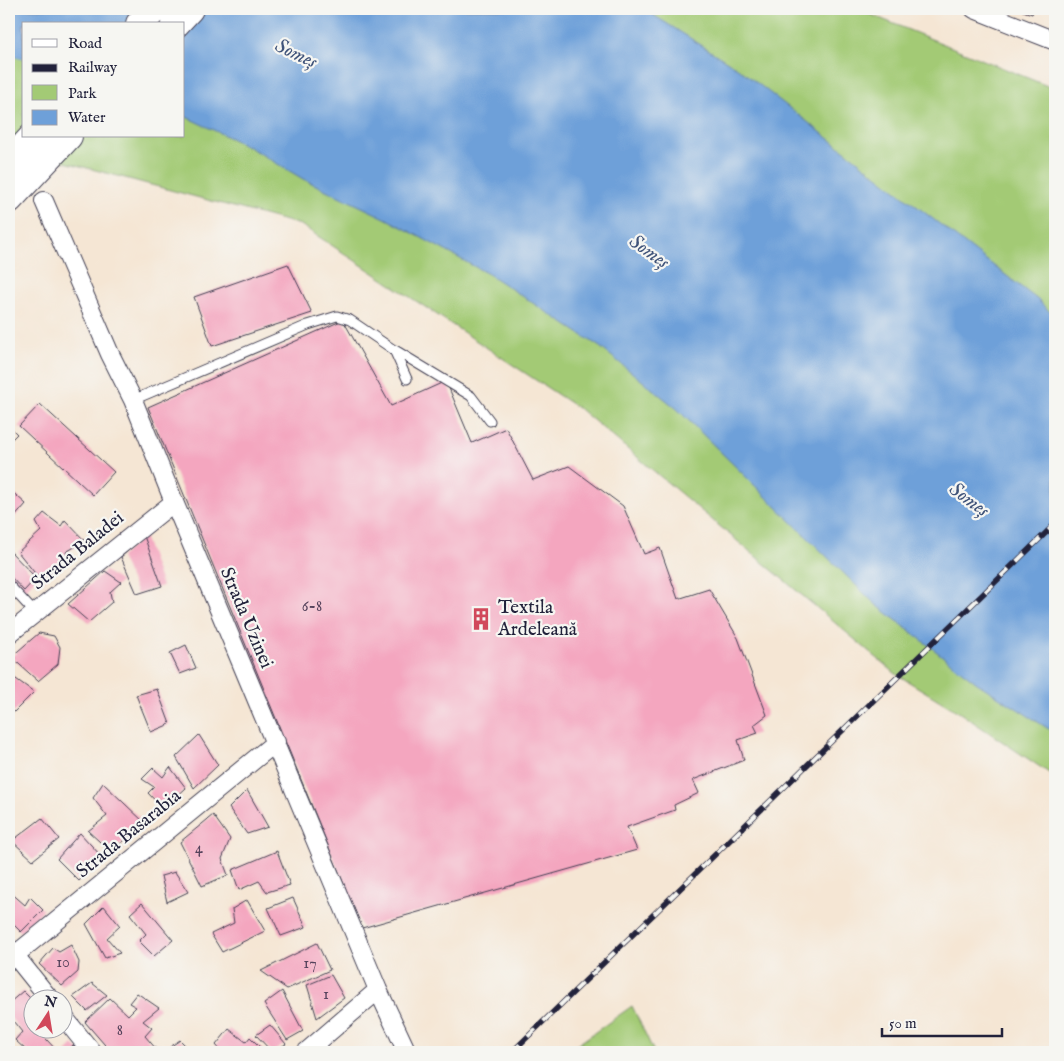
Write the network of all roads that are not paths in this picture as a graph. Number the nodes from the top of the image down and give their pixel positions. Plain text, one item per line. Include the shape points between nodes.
1 (154, 9) edge
2 (189, 9) edge
3 (974, 9) edge
4 (142, 22) edge
5 (177, 22) edge
6 (1055, 41) edge
7 (32, 138) edge
8 (66, 138) edge
9 (9, 163) edge
10 (9, 199) edge
11 (44, 201) dead end
12 (394, 350) junction
13 (407, 379) dead end
14 (133, 400) junction
15 (490, 421) dead end
16 (174, 502) junction
17 (9, 586) edge
18 (35, 613) junction
19 (9, 634) edge
20 (276, 742) junction
21 (11, 955) edge
22 (40, 988) edge
23 (378, 990) junction
24 (72, 1027) edge
25 (92, 1052) edge
26 (306, 1052) edge
27 (407, 1052) edge

1 - 4 main road
2 - 5 main road
3 - 6 street
7 - 9 main road
8 - 10 main road
11 - 14 street, Strada Uzinei
12 - 13 lane
12 - 14 lane via 350,320 331,317
12 - 15 lane via 471,396
14 - 16 street, Strada Uzinei
16 - 18 street, Strada Baladei
16 - 20 street, Strada Uzinei
17 - 18 lane
18 - 19 street, Strada Baladei
20 - 21 street, Strada Basarabia
20 - 23 street, Strada Uzinei
21 - 22 street
23 - 26 street
23 - 27 street, Strada Uzinei
24 - 25 street

